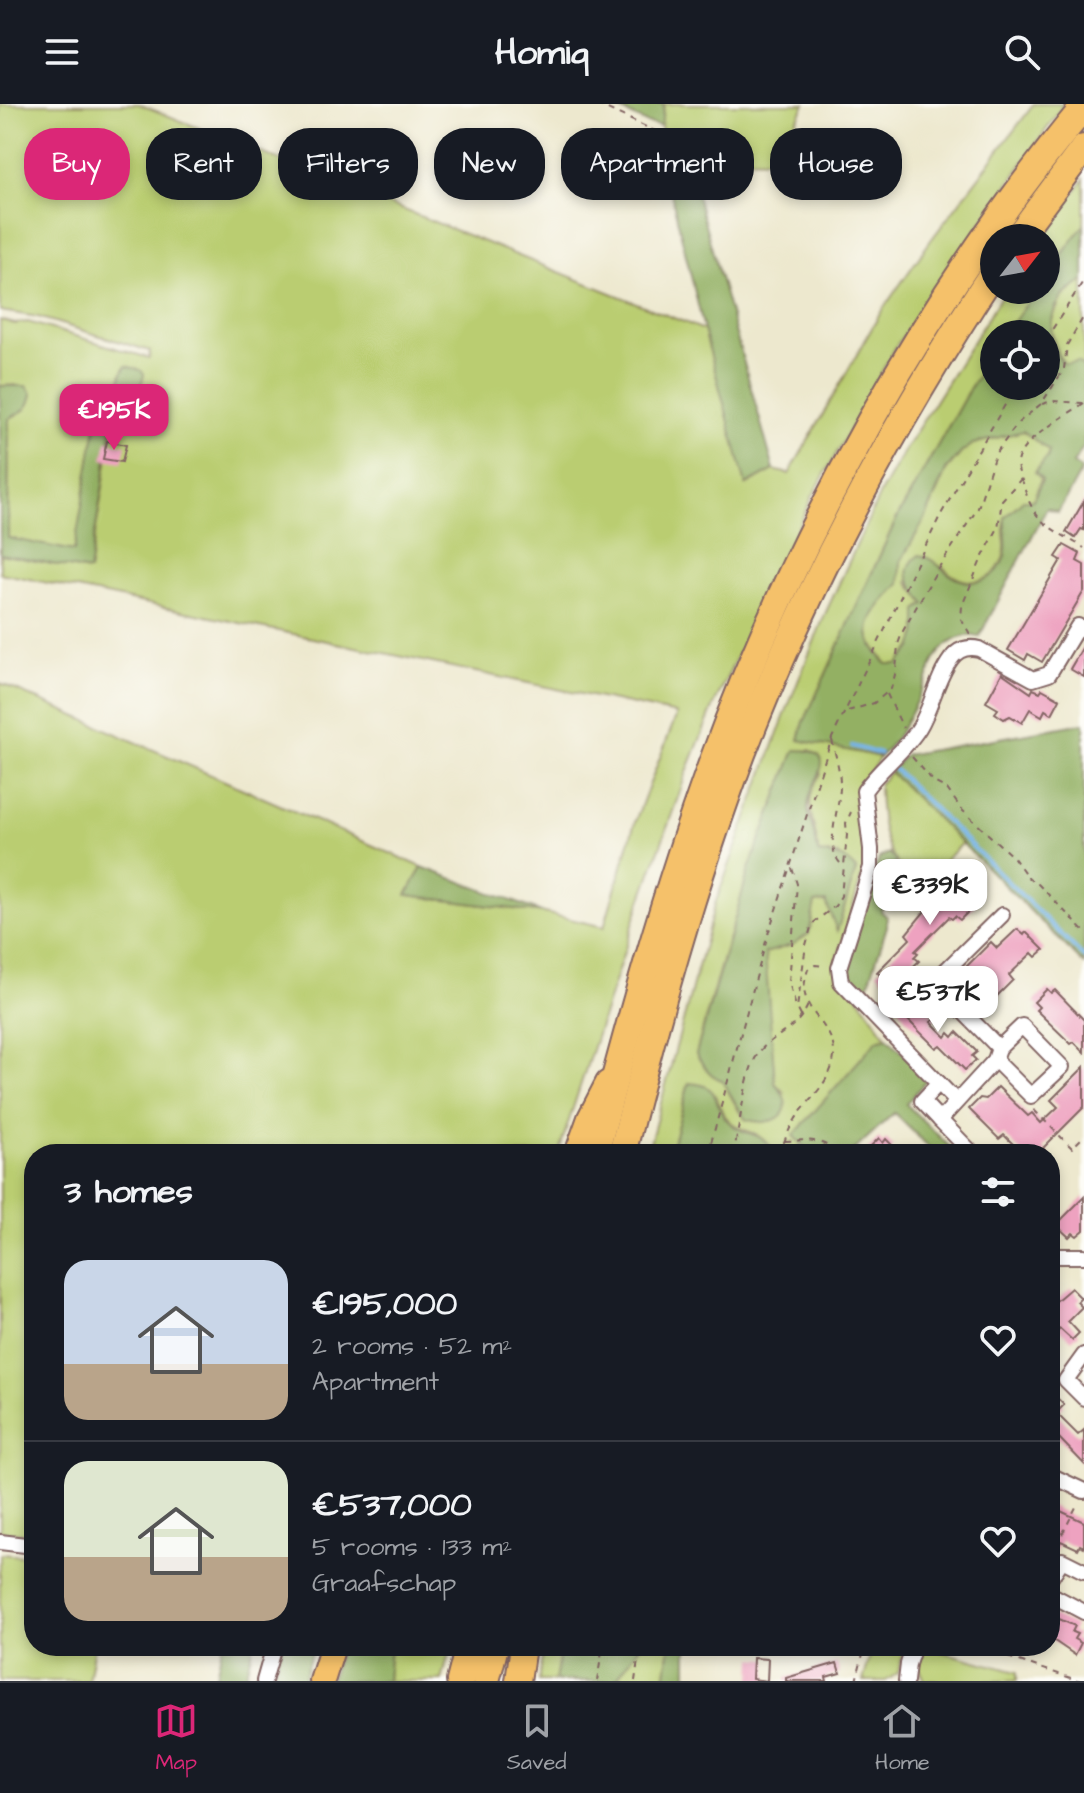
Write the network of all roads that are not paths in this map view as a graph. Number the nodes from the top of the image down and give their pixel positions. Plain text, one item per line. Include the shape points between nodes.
1 (1084, 107) edge
2 (1084, 148) edge
3 (1027, 224) edge
4 (980, 293) edge
5 (1082, 624) edge
6 (1002, 915) dead end
7 (997, 1054) junction
8 (620, 1061) junction
9 (939, 1083) junction
10 (956, 1101) junction
11 (940, 1120) junction
12 (581, 1144) edge
13 (598, 1144) edge
14 (625, 1144) edge
15 (963, 1144) edge
16 (1060, 1256) edge
17 (1084, 1256) edge
18 (1084, 1355) edge
19 (1084, 1398) edge
20 (1060, 1480) edge
21 (1084, 1491) edge
22 (0, 1542) edge
23 (24, 1545) edge
24 (1060, 1563) edge
25 (1084, 1571) edge
26 (1060, 1599) edge
27 (1084, 1612) edge
28 (271, 1656) edge
29 (330, 1656) edge
30 (466, 1656) edge
31 (492, 1656) edge
32 (522, 1656) edge
33 (911, 1656) edge
34 (264, 1681) edge
35 (322, 1681) edge
36 (460, 1681) edge
37 (486, 1681) edge
38 (518, 1681) edge
39 (906, 1681) edge

1 - 8 highway via 923,334 802,554 711,765
2 - 3 highway
4 - 14 highway via 894,431 784,651 701,872
5 - 9 street via 1049,674 1033,679 972,647 958,651 909,744 864,791 871,867 839,968 841,982
6 - 7 street via 934,982
7 - 7 street via 1022,1026 1062,1067 1031,1096
7 - 10 street
8 - 12 highway
8 - 13 highway
9 - 10 street
9 - 11 street via 922,1101
10 - 11 street
11 - 15 street
16 - 17 street
18 - 19 street via 1066,1380
20 - 21 street
22 - 23 street
24 - 25 street
26 - 27 street
28 - 34 street
29 - 35 highway
30 - 36 highway
31 - 37 highway
32 - 38 highway
33 - 39 street

